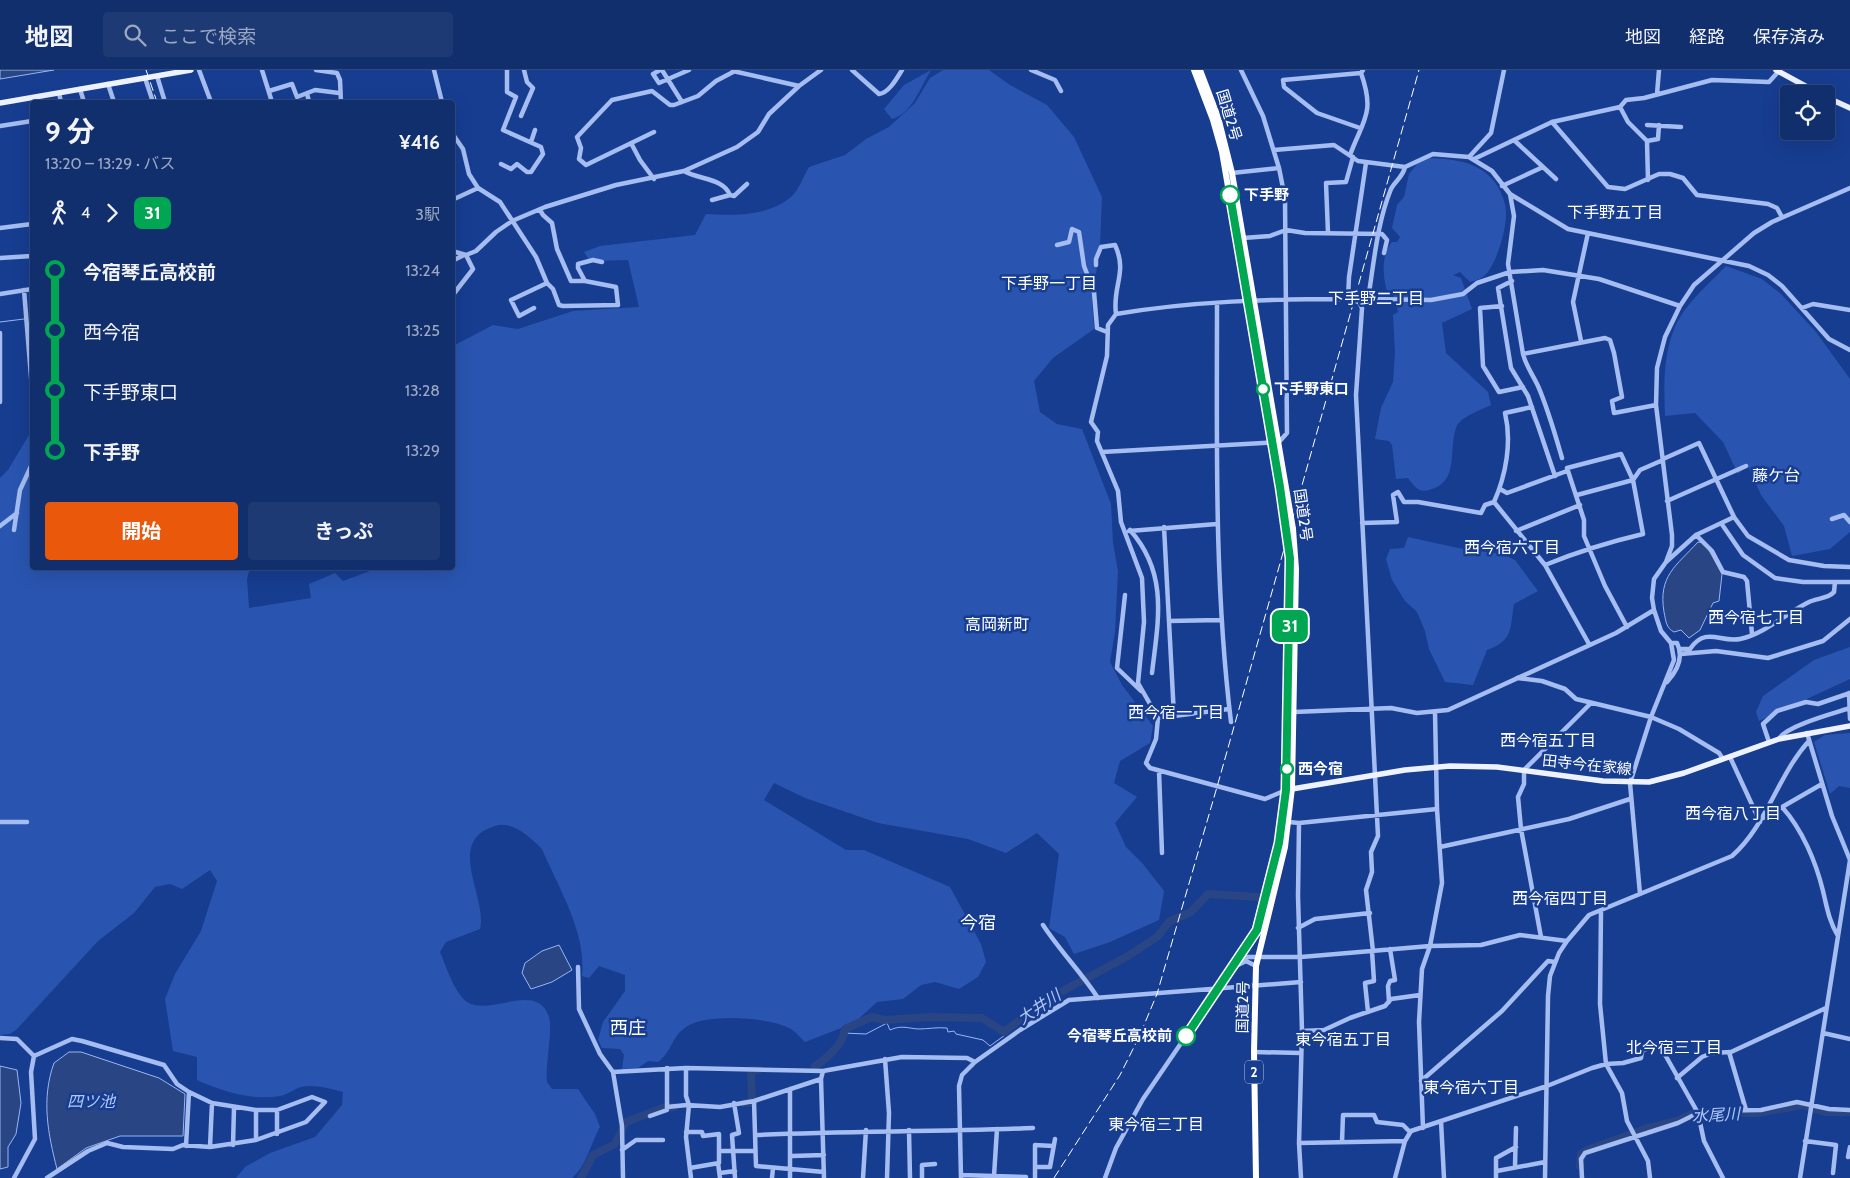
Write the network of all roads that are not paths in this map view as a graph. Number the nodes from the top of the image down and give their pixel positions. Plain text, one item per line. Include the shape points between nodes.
1 (191, 70) edge
2 (199, 70) edge
3 (262, 70) edge
4 (316, 70) edge
5 (434, 70) edge
6 (507, 70) edge
7 (524, 70) edge
8 (661, 70) edge
9 (689, 70) edge
10 (822, 70) edge
11 (852, 70) edge
12 (902, 70) edge
13 (1031, 70) edge
14 (1194, 70) edge
15 (1200, 70) edge
16 (1241, 70) edge
17 (1504, 70) edge
18 (1659, 70) edge
19 (733, 71) edge
20 (1362, 71) edge
21 (1777, 71) edge
22 (157, 76) junction
23 (144, 78) junction
24 (669, 79) junction
25 (108, 84) junction
26 (1803, 85) edge
27 (799, 86) junction
28 (80, 89) junction
29 (269, 91) junction
30 (1062, 91) dead end
31 (60, 93) junction
32 (308, 93) junction
33 (339, 93) junction
34 (1657, 94) junction
35 (61, 100) edge
36 (83, 100) edge
37 (113, 100) edge
38 (151, 100) edge
39 (164, 100) edge
40 (210, 100) edge
41 (271, 100) edge
42 (309, 100) edge
43 (340, 100) edge
44 (442, 100) edge
45 (1835, 101) edge
46 (682, 102) junction
47 (0, 103) edge
48 (1620, 107) junction
49 (1850, 108) edge
50 (521, 116) dead end
51 (30, 122) edge
52 (1552, 122) junction
53 (1647, 125) dead end
54 (0, 126) edge
55 (1659, 126) junction
56 (1681, 127) dead end
57 (1360, 128) junction
58 (535, 130) dead end
59 (654, 132) dead end
60 (455, 137) edge
61 (1515, 141) junction
62 (531, 142) junction
63 (1647, 142) junction
64 (632, 143) junction
65 (1274, 150) junction
66 (1352, 156) junction
67 (1471, 158) junction
68 (1366, 163) junction
69 (501, 164) dead end
70 (1406, 167) junction
71 (1543, 167) junction
72 (1280, 168) junction
73 (684, 171) junction
74 (1232, 173) junction
75 (654, 179) junction
76 (1556, 179) dead end
77 (1648, 180) junction
78 (746, 184) dead end
79 (1502, 186) junction
80 (478, 188) junction
81 (1850, 188) edge
82 (1510, 194) junction
83 (730, 195) junction
84 (455, 199) edge
85 (712, 200) dead end
86 (540, 210) junction
87 (1782, 217) junction
88 (512, 221) junction
89 (30, 224) edge
90 (0, 228) edge
91 (1286, 230) junction
92 (1328, 233) junction
93 (1588, 233) junction
94 (1356, 234) junction
95 (1378, 234) junction
96 (1243, 238) junction
97 (1057, 245) dead end
98 (455, 252) edge
99 (1384, 253) dead end
100 (464, 255) junction
101 (30, 256) edge
102 (0, 258) edge
103 (455, 260) edge
104 (1724, 260) junction
105 (602, 262) dead end
106 (1096, 265) dead end
107 (1510, 272) junction
108 (1580, 274) junction
109 (585, 281) junction
110 (1512, 281) junction
111 (547, 283) junction
112 (30, 289) edge
113 (24, 290) junction
114 (455, 292) edge
115 (0, 294) edge
116 (1286, 299) junction
117 (1348, 299) junction
118 (1368, 299) junction
119 (1251, 300) junction
120 (1360, 302) junction
121 (1216, 303) junction
122 (1502, 306) junction
123 (1680, 306) junction
124 (534, 308) dead end
125 (1802, 308) junction
126 (1850, 310) edge
127 (1116, 314) junction
128 (1107, 332) junction
129 (0, 333) edge
130 (1581, 341) junction
131 (30, 343) edge
132 (1850, 350) edge
133 (0, 352) edge
134 (1523, 354) junction
135 (1, 379) edge
136 (1523, 387) junction
137 (0, 402) edge
138 (1656, 405) junction
139 (1532, 407) junction
140 (1275, 442) junction
141 (1217, 444) junction
142 (1102, 452) junction
143 (1562, 458) dead end
144 (1663, 460) junction
145 (1746, 466) dead end
146 (30, 468) edge
147 (1567, 471) junction
148 (1554, 476) junction
149 (1716, 479) junction
150 (1633, 480) junction
151 (1500, 489) junction
152 (1577, 496) junction
153 (1667, 501) junction
154 (1494, 502) junction
155 (1580, 505) junction
156 (17, 513) junction
157 (1734, 517) junction
158 (1832, 519) dead end
159 (1850, 522) edge
160 (1362, 523) junction
161 (1721, 523) junction
162 (1217, 524) junction
163 (0, 526) edge
164 (1164, 527) junction
165 (14, 530) dead end
166 (1130, 530) junction
167 (1124, 531) junction
168 (1516, 532) junction
169 (1696, 534) junction
170 (1590, 548) junction
171 (1666, 562) junction
172 (1545, 565) junction
173 (1850, 567) edge
174 (1835, 582) junction
175 (1850, 582) edge
176 (1125, 595) dead end
177 (1654, 610) junction
178 (1850, 619) edge
179 (1220, 620) junction
180 (1169, 621) junction
181 (1627, 627) junction
182 (1752, 634) junction
183 (1671, 643) junction
184 (1589, 644) junction
185 (1680, 651) junction
186 (1152, 674) dead end
187 (1515, 678) junction
188 (1664, 684) junction
189 (1849, 693) edge
190 (1144, 694) junction
191 (1592, 703) junction
192 (1849, 708) edge
193 (1229, 709) junction
194 (1370, 709) junction
195 (1294, 712) junction
196 (1435, 712) junction
197 (1174, 716) junction
198 (1651, 717) junction
199 (1158, 718) junction
200 (1850, 719) edge
201 (1231, 722) dead end
202 (1850, 726) edge
203 (1807, 733) junction
204 (1779, 739) junction
205 (1769, 742) junction
206 (1808, 742) junction
207 (1730, 757) junction
208 (1723, 759) junction
209 (1436, 767) junction
210 (1524, 770) junction
211 (1159, 771) junction
212 (1374, 775) junction
213 (1630, 783) junction
214 (1822, 784) junction
215 (1289, 789) junction
216 (1630, 799) junction
217 (1782, 807) junction
218 (1437, 809) junction
219 (1376, 815) junction
220 (1761, 820) junction
221 (0, 822) edge
222 (27, 822) dead end
223 (1289, 822) junction
224 (1299, 823) junction
225 (1521, 829) junction
226 (1440, 847) junction
227 (1162, 852) dead end
228 (1850, 860) edge
229 (1640, 894) junction
230 (1601, 910) junction
231 (1370, 912) junction
232 (1043, 925) dead end
233 (1259, 925) joint
234 (1298, 928) junction
235 (1838, 936) junction
236 (1541, 937) junction
237 (1566, 941) junction
238 (1430, 946) junction
239 (1390, 949) junction
240 (1373, 951) junction
241 (1300, 957) junction
242 (1258, 958) junction
243 (1555, 962) junction
244 (578, 966) dead end
245 (1256, 966) junction
246 (1235, 968) junction
247 (1301, 982) junction
248 (1255, 986) junction
249 (1218, 989) junction
250 (1420, 995) junction
251 (1098, 998) junction
252 (1389, 1002) junction
253 (1826, 1008) junction
254 (1368, 1012) junction
255 (1302, 1031) junction
256 (1823, 1033) junction
257 (0, 1038) edge
258 (1850, 1039) edge
259 (1254, 1052) junction
260 (1729, 1052) junction
261 (1301, 1053) junction
262 (34, 1056) junction
263 (885, 1059) junction
264 (975, 1062) junction
265 (1606, 1064) junction
266 (667, 1068) junction
267 (686, 1068) junction
268 (824, 1071) junction
269 (613, 1072) junction
270 (1677, 1078) junction
271 (821, 1079) junction
272 (1421, 1081) junction
273 (1547, 1086) junction
274 (790, 1089) junction
275 (189, 1092) junction
276 (754, 1101) junction
277 (212, 1103) junction
278 (734, 1103) junction
279 (689, 1105) junction
280 (1811, 1105) junction
281 (667, 1107) junction
282 (234, 1108) junction
283 (256, 1110) junction
284 (276, 1110) junction
285 (1746, 1110) junction
286 (1850, 1110) edge
287 (1698, 1113) junction
288 (650, 1116) dead end
289 (1441, 1121) junction
290 (1033, 1128) dead end
291 (1423, 1128) junction
292 (1516, 1128) dead end
293 (997, 1129) junction
294 (866, 1130) junction
295 (888, 1130) junction
296 (909, 1130) junction
297 (960, 1131) junction
298 (686, 1132) junction
299 (824, 1132) junction
300 (1410, 1132) junction
301 (790, 1133) junction
302 (277, 1134) junction
303 (1634, 1134) junction
304 (755, 1135) junction
305 (732, 1139) junction
306 (1054, 1139) dead end
307 (256, 1140) junction
308 (663, 1140) dead end
309 (720, 1140) junction
310 (1405, 1140) junction
311 (1806, 1140) junction
312 (1342, 1142) junction
313 (1299, 1143) junction
314 (233, 1145) junction
315 (186, 1146) junction
316 (1054, 1146) junction
317 (210, 1147) junction
318 (1516, 1147) junction
319 (1850, 1147) edge
320 (622, 1150) junction
321 (733, 1150) junction
322 (720, 1151) junction
323 (755, 1151) junction
324 (824, 1155) junction
325 (792, 1156) junction
326 (1848, 1157) dead end
327 (1545, 1162) junction
328 (718, 1163) junction
329 (936, 1164) dead end
330 (1515, 1166) junction
331 (1035, 1167) junction
332 (690, 1168) junction
333 (773, 1168) junction
334 (1497, 1170) junction
335 (735, 1171) junction
336 (791, 1171) junction
337 (1833, 1173) dead end
338 (720, 1175) edge
339 (824, 1175) edge
340 (961, 1176) edge
341 (994, 1176) junction
342 (1026, 1177) dead end
343 (14, 1178) edge
344 (47, 1178) edge
345 (623, 1178) edge
346 (691, 1178) edge
347 (735, 1178) edge
348 (772, 1178) edge
349 (790, 1178) edge
350 (863, 1178) edge
351 (887, 1178) edge
352 (910, 1178) edge
353 (922, 1178) edge
354 (1036, 1178) edge
355 (1105, 1178) edge
356 (1256, 1178) edge
357 (1301, 1178) edge
358 (1395, 1178) edge
359 (1444, 1178) edge
360 (1496, 1178) edge
361 (1545, 1178) edge
362 (1582, 1178) edge
363 (1650, 1178) edge
364 (1723, 1178) edge
365 (1800, 1178) edge

1 - 22 main road
2 - 40 street
3 - 29 street
4 - 33 street via 337,73
5 - 44 street
6 - 62 street via 507,92 516,97 503,130
7 - 50 street via 527,82 533,88
8 - 24 street
8 - 24 street via 653,74 659,83
9 - 24 street
10 - 27 street
11 - 12 street via 883,94
13 - 30 street via 1055,80
14 - 119 highway, 国道2号 / 2 via 1222,152
15 - 74 highway, 国道2号 / 2 via 1218,117
16 - 65 street via 1263,116
17 - 67 street via 1491,133
18 - 34 street
19 - 27 street
19 - 46 street via 698,96
20 - 57 street via 1369,107
20 - 57 street via 1283,80 1284,87 1317,113
21 - 26 main road
21 - 34 street via 1769,82 1712,80
22 - 23 main road
22 - 39 street
23 - 25 main road
23 - 38 street
24 - 46 street
25 - 28 main road
25 - 37 street
27 - 73 street via 769,114 758,132 737,146
28 - 31 main road
28 - 36 street
29 - 32 street via 292,84 297,97
29 - 41 street
31 - 35 street
31 - 47 main road
32 - 33 street via 315,90
32 - 42 street
33 - 43 street
34 - 48 street via 1626,100
45 - 49 main road
46 - 64 street via 670,105 652,91 614,99 577,139 581,148 579,159 586,166
48 - 52 street
48 - 63 street via 1628,122
51 - 54 street
52 - 61 street
52 - 77 street via 1608,187 1625,188
53 - 55 street
55 - 56 street
55 - 63 street via 1658,139
57 - 66 street
58 - 62 street
59 - 64 street
60 - 80 street via 463,149 466,170
61 - 67 street
61 - 71 street
62 - 69 street via 541,147 543,154 531,172 517,164 511,169
63 - 77 street
64 - 75 street
65 - 66 street via 1334,145
65 - 72 street
66 - 68 street
66 - 92 street via 1346,182 1326,183
67 - 70 street via 1433,154
67 - 79 street via 1492,171
68 - 70 street
68 - 94 street
70 - 95 street via 1392,187
71 - 76 street
71 - 79 street
72 - 74 street
72 - 91 street
73 - 75 street
73 - 83 street via 724,185
74 - 96 highway, 国道2号 / 2
75 - 86 street via 616,185
77 - 87 street via 1664,174 1678,176 1686,180 1697,194 1768,204 1778,208
78 - 83 street via 734,196
79 - 82 street
80 - 84 street
80 - 88 street via 500,202
81 - 87 street
82 - 93 street via 1568,229
82 - 107 street via 1514,225 1508,264
83 - 85 street
86 - 88 street
86 - 109 street via 552,223 556,249 571,281
87 - 104 street via 1754,233
88 - 100 street via 476,251
88 - 111 street via 536,257
89 - 90 street
91 - 92 street
91 - 96 street via 1270,236
91 - 116 street
92 - 94 street
93 - 104 street
93 - 108 street
94 - 95 street
94 - 117 street
95 - 99 street via 1387,240
95 - 118 street
96 - 119 highway, 国道2号 / 2
97 - 128 street via 1069,242 1072,229 1079,232 1084,266 1094,292 1097,328
98 - 100 street
100 - 103 street
100 - 114 street via 473,269
101 - 102 street
104 - 123 street via 1694,285
104 - 125 street via 1768,275
105 - 109 street via 593,260 578,264
106 - 127 street via 1101,247 1115,245 1122,270
107 - 108 street via 1543,270
107 - 110 street
107 - 118 street via 1477,283 1463,294 1431,300
108 - 123 street
108 - 130 street via 1573,302
109 - 111 street via 616,288 618,306 559,305
110 - 122 street via 1498,288
110 - 134 street
111 - 124 street via 511,300 519,316
112 - 113 street
113 - 115 street
113 - 131 street
116 - 117 street
116 - 119 street
116 - 140 street via 1288,428 1287,433
117 - 120 street
118 - 120 street
119 - 121 street
119 - 140 highway, 国道2号 / 2
120 - 160 street via 1356,395
121 - 127 street
121 - 141 street
122 - 136 street via 1511,368
122 - 136 street via 1480,308 1483,366 1500,392
123 - 138 street via 1661,351
125 - 126 street via 1812,304
125 - 132 street via 1828,339
127 - 128 street
128 - 142 street via 1107,356 1092,422 1098,432 1097,441
129 - 133 street
130 - 134 street
130 - 138 street via 1610,340 1622,396 1612,401 1614,413
133 - 135 street
134 - 143 street via 1526,367 1537,383
135 - 137 street
136 - 139 street
138 - 144 street
139 - 148 street
139 - 151 street via 1505,413 1510,433
140 - 141 street
140 - 195 highway, 国道2号 / 2, bridge via 1293,529 1296,569
140 - 215 highway, 国道2号 / 2, bridge via 1289,546 1291,589
141 - 142 street
141 - 162 street
142 - 167 street via 1118,492
144 - 149 street via 1699,443
144 - 150 street via 1640,470
144 - 153 street
145 - 149 street
146 - 156 street via 20,490
147 - 148 street
147 - 150 street via 1569,466 1618,453
147 - 152 street
148 - 151 street via 1507,493
149 - 153 street
149 - 157 street
150 - 152 street
150 - 170 street via 1643,534
151 - 154 street
152 - 155 street
153 - 171 street via 1672,546
154 - 160 street via 1485,505 1481,513 1404,502 1398,492 1393,495 1397,522
154 - 168 street
155 - 168 street
155 - 170 street via 1584,536
156 - 163 street
156 - 165 street
157 - 161 street
157 - 173 street via 1748,536 1790,560
158 - 159 street via 1844,515
160 - 194 street
161 - 169 street
161 - 174 street via 1744,556 1775,578
162 - 164 street
162 - 179 street
164 - 166 street
164 - 180 street
166 - 167 street
166 - 186 street via 1150,561 1158,583 1159,614
167 - 190 street via 1142,578 1144,622 1138,683
168 - 172 street
169 - 171 street
169 - 182 street via 1712,551 1723,572 1747,580
170 - 172 street
170 - 181 street via 1605,586
171 - 177 street via 1654,579
172 - 184 street
174 - 175 street
174 - 182 street via 1831,595 1810,602
176 - 190 street via 1117,668
177 - 181 street
177 - 183 street via 1661,630
178 - 185 street via 1824,640 1768,658 1716,651
179 - 180 street
179 - 193 street
180 - 197 street
181 - 184 street
182 - 185 street via 1740,640 1713,636
183 - 185 street via 1677,643
183 - 188 street via 1674,660
184 - 187 street
185 - 188 street via 1677,668
187 - 191 street via 1550,684 1576,699
187 - 196 street via 1460,706
188 - 198 street
189 - 192 street
189 - 205 street via 1818,704 1806,702 1777,711 1763,724
190 - 199 street
191 - 198 street
191 - 210 street
192 - 200 street
192 - 204 street via 1797,727
193 - 197 street
193 - 201 street
194 - 195 street
194 - 196 street
194 - 212 street
195 - 215 highway, 国道2号 / 2
196 - 209 street
197 - 199 street
198 - 208 street via 1679,729
198 - 213 street
199 - 211 street via 1156,739 1146,763
202 - 203 main road, 田寺今在家線
203 - 204 main road, 田寺今在家線
203 - 206 street
204 - 205 main road, 田寺今在家線
205 - 207 main road, 田寺今在家線
206 - 214 street
206 - 220 street via 1789,767
207 - 208 main road, 田寺今在家線
207 - 220 street
208 - 213 main road, 田寺今在家線 via 1672,777
209 - 210 main road, 田寺今在家線
209 - 212 main road, 田寺今在家線
209 - 218 street
210 - 213 main road, 田寺今在家線
210 - 225 street via 1524,784 1518,797
211 - 215 street via 1266,799
211 - 227 street
212 - 215 main road, 田寺今在家線
212 - 219 street
213 - 216 street
214 - 217 street
214 - 228 street
215 - 223 highway, 国道2号 / 2
215 - 233 highway, 国道2号 / 2
216 - 225 street
216 - 229 street
217 - 220 street
217 - 235 street via 1792,819 1815,864 1826,911
218 - 219 street
218 - 226 street
219 - 224 street
219 - 231 street via 1378,836 1371,852 1372,872 1366,890
220 - 229 street via 1751,838 1732,856
221 - 222 street
223 - 224 street
223 - 242 highway, 国道2号 / 2
224 - 234 street
225 - 226 street
225 - 236 street
226 - 238 street via 1442,883
228 - 235 street
229 - 230 street
230 - 237 street via 1589,915
230 - 265 street via 1600,1004
231 - 234 street via 1315,919
231 - 240 street
232 - 251 street
233 - 249 street
234 - 241 street
235 - 253 street
236 - 237 street
236 - 238 street via 1520,936 1481,945
237 - 243 street
238 - 239 street
238 - 250 street via 1422,969
239 - 240 street
239 - 252 street via 1395,980 1388,986
240 - 241 street
240 - 254 street via 1374,981 1365,982
241 - 242 street
241 - 247 street
242 - 245 highway, 国道2号 / 2
242 - 246 street via 1244,957
243 - 272 street via 1548,961 1502,1012
243 - 273 street via 1548,996
244 - 269 street via 579,1009 600,1054
245 - 246 street via 1244,961
245 - 248 highway, 国道2号 / 2
246 - 249 street
247 - 248 street
247 - 255 street
248 - 249 street
248 - 259 highway, 国道2号 / 2
249 - 251 street
249 - 355 street via 1138,1107 1116,1148
250 - 252 street
250 - 272 street
251 - 264 street via 1069,1000
252 - 254 street
253 - 256 street
253 - 260 street
254 - 255 street via 1324,1030
255 - 261 street
256 - 258 street
256 - 280 street
257 - 262 street via 17,1039
259 - 261 street
259 - 356 highway, 国道2号 / 2
260 - 270 street via 1702,1057
260 - 285 street
261 - 313 street
262 - 275 street via 72,1039 82,1041 164,1065 178,1084
262 - 343 street via 31,1072 35,1139
263 - 264 street via 967,1058
263 - 268 street
263 - 295 street
264 - 297 street via 962,1076 959,1086
265 - 270 street via 1623,1064 1641,1058 1642,1051 1659,1044
265 - 273 street
265 - 303 street via 1622,1093 1627,1121
266 - 267 street
266 - 269 street
266 - 281 street
267 - 268 street
267 - 279 street
268 - 271 street
269 - 320 street via 620,1106
270 - 287 street
271 - 274 street
271 - 299 street
272 - 291 street
273 - 289 street
273 - 327 street
274 - 276 street
274 - 301 street
275 - 277 street
275 - 315 street
276 - 278 street
276 - 304 street
277 - 282 street
277 - 317 street
278 - 279 street via 720,1107
278 - 305 street via 738,1133 732,1135
279 - 281 street
279 - 298 street
280 - 285 street via 1797,1102
280 - 286 street
280 - 311 street
281 - 288 street via 667,1110
282 - 283 street
282 - 314 street
283 - 284 street
283 - 307 street
284 - 302 street
284 - 302 street via 312,1098 325,1102 306,1122
285 - 287 street
287 - 303 street via 1678,1123
287 - 364 street via 1704,1141
289 - 291 street
289 - 359 street
290 - 293 street
291 - 300 street
292 - 318 street
293 - 297 street
293 - 341 street
294 - 295 street
294 - 299 street
294 - 350 street
295 - 296 street
295 - 351 street
296 - 297 street
296 - 352 street
297 - 340 street
298 - 309 street via 702,1132 703,1136 718,1134
298 - 332 street
299 - 301 street
299 - 324 street
300 - 310 street
300 - 312 street via 1403,1125 1377,1122 1374,1115 1343,1115
301 - 304 street
301 - 325 street
302 - 307 street
303 - 362 street via 1585,1153 1581,1159
303 - 363 street via 1648,1161
304 - 323 street
305 - 309 street
305 - 321 street
306 - 316 street
307 - 314 street
308 - 320 street via 636,1140
309 - 322 street
310 - 312 street
310 - 358 street
311 - 337 street via 1836,1145
311 - 365 street
312 - 313 street
313 - 357 street
314 - 317 street
315 - 317 street
315 - 344 street via 173,1149 123,1147 107,1143 88,1151
316 - 331 street via 1050,1167
316 - 331 street via 1035,1146
318 - 330 street
318 - 334 street via 1496,1158
319 - 326 street
320 - 345 street
321 - 322 street
321 - 323 street
321 - 335 street
322 - 328 street
323 - 333 street via 756,1166
324 - 325 street
324 - 339 street
325 - 336 street
327 - 330 street
327 - 361 street
328 - 332 street
328 - 338 street
329 - 353 street via 922,1165
330 - 334 street
331 - 354 street
332 - 346 street
333 - 336 street
333 - 348 street
334 - 360 street
335 - 338 street
335 - 347 street
336 - 339 street
336 - 349 street
340 - 341 street
341 - 342 street

